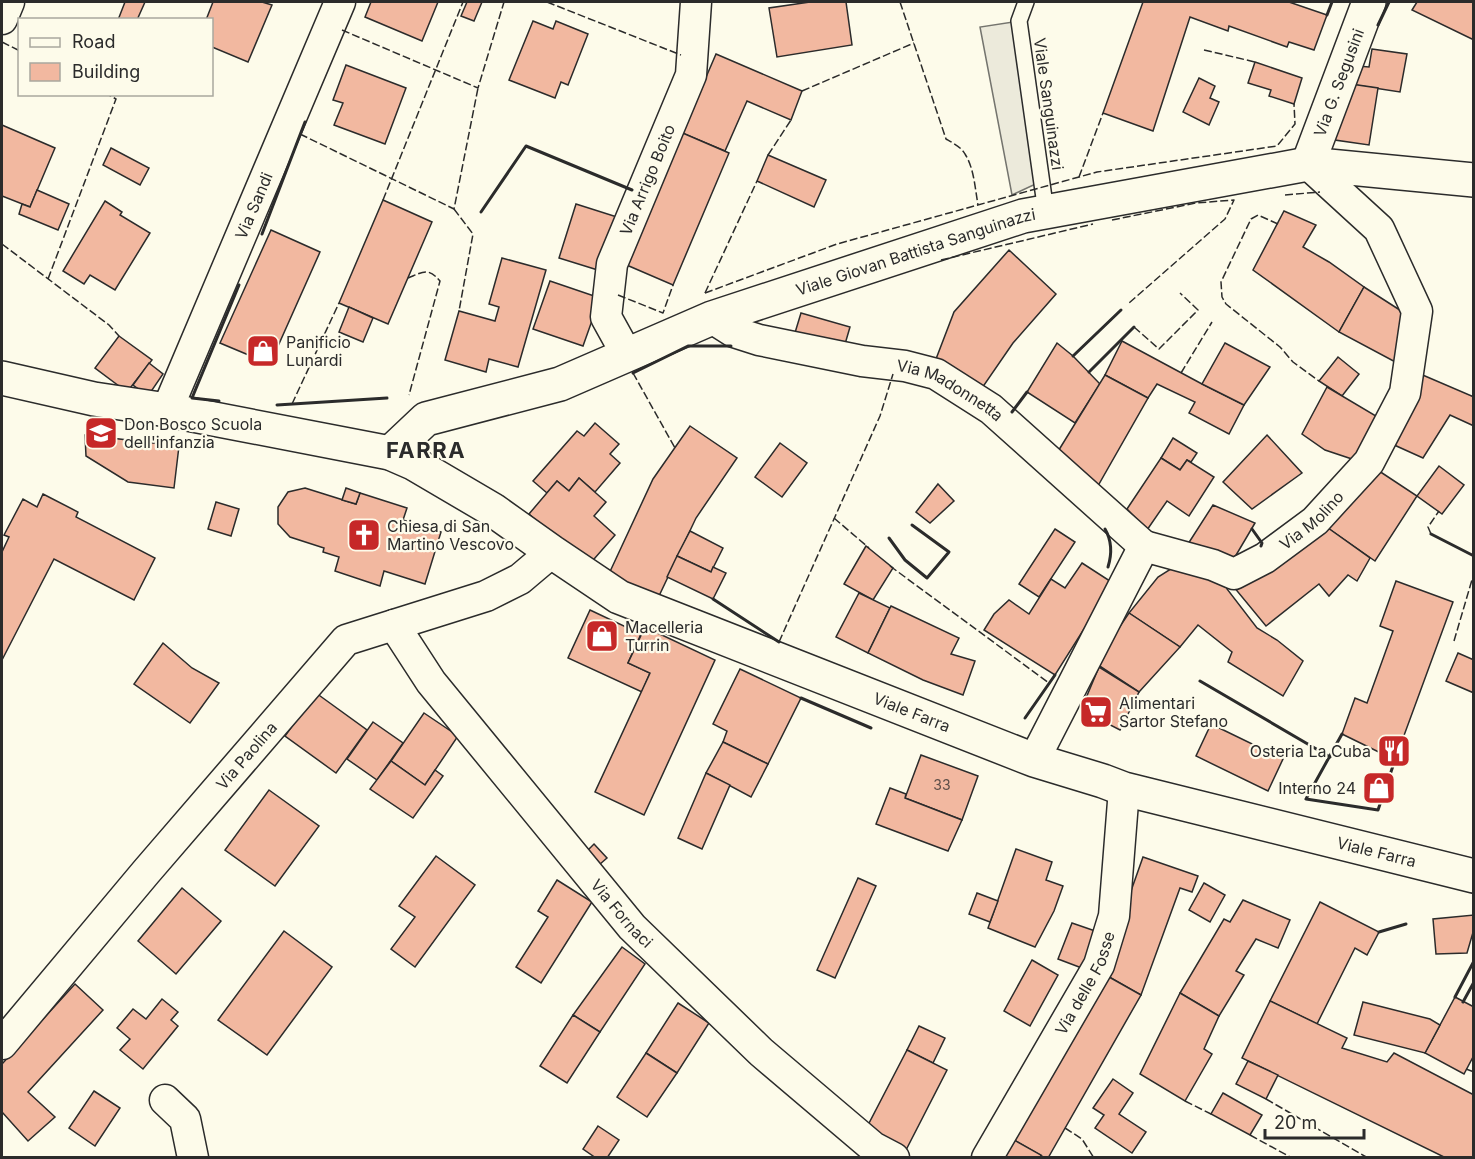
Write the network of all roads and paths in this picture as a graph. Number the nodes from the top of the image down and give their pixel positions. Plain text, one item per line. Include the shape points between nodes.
1 (340, 2) edge
2 (696, 2) edge
3 (1026, 2) edge
4 (1369, 2) edge
5 (1308, 164) junction
6 (1473, 180) edge
7 (1046, 212) junction
8 (712, 318) junction
9 (627, 355) junction
10 (2, 378) edge
11 (167, 410) junction
12 (390, 453) junction
13 (1144, 546) junction
14 (552, 552) junction
15 (394, 626) junction
16 (1034, 760) junction
17 (1124, 789) junction
18 (1473, 876) edge
19 (2, 1044) edge
20 (165, 1100) dead end
21 (877, 1154) edge
22 (193, 1158) edge
23 (987, 1158) edge

1 - 11 street, Via Sandi
2 - 9 street, Via Arrigo Boito via 691,75 612,264 606,317
3 - 7 lane, Viale Sanguinazzi via 1019,21
4 - 5 main road, Via G. Segusini
5 - 6 main road, Viale Giovan Battista Sanguinazzi
5 - 7 main road, Viale Giovan Battista Sanguinazzi
5 - 13 street, Via Molino via 1379,229 1417,311 1405,393 1369,462 1315,521 1265,558 1234,574
7 - 8 main road, Viale Giovan Battista Sanguinazzi via 1023,216
8 - 9 main road, Viale Giovan Battista Sanguinazzi
8 - 13 street, Via Madonnetta via 734,332 759,340 936,374 991,409
9 - 12 main road, Viale Giovan Battista Sanguinazzi via 560,384 426,418
10 - 11 main road, Viale Farra via 94,399
11 - 12 main road, Viale Farra
12 - 14 main road, Viale Farra via 467,494
13 - 16 street
14 - 15 street, Via Paolina via 520,579 486,596
14 - 16 main road, Viale Farra via 619,597
15 - 19 street, Via Paolina via 346,640
15 - 21 street, Via Fornaci via 431,682 632,927 761,1052
16 - 17 main road, Viale Farra
17 - 18 main road, Viale Farra
17 - 23 street, Via delle Fosse via 1114,916 1099,965
20 - 22 street via 185,1119

